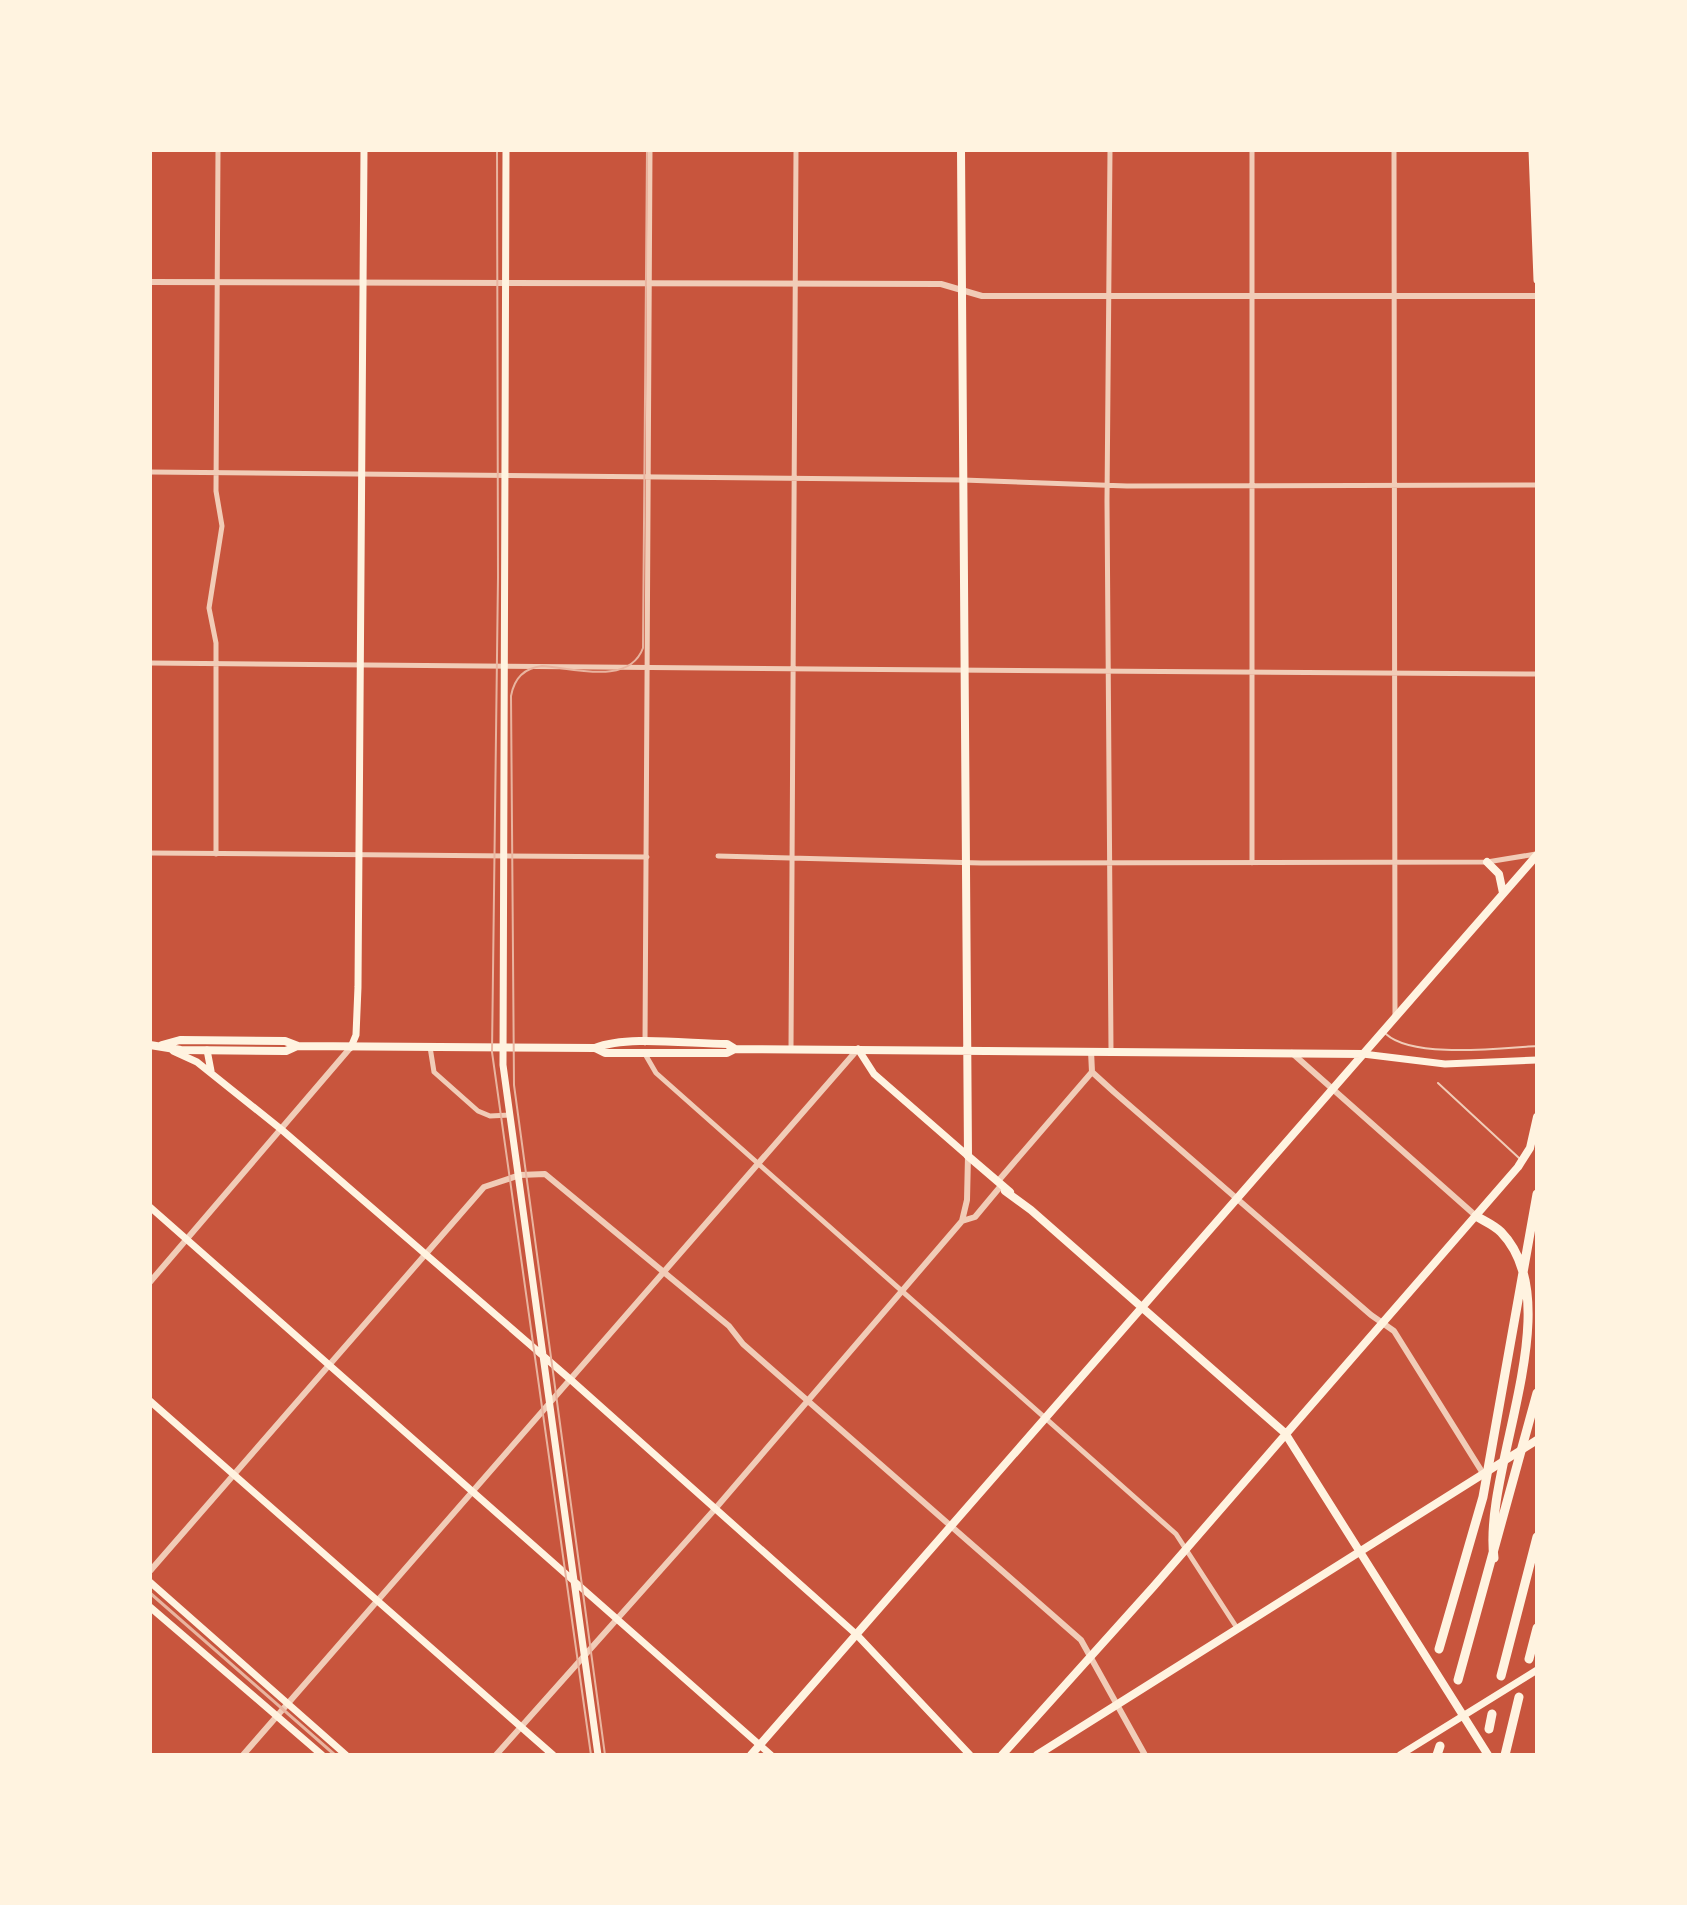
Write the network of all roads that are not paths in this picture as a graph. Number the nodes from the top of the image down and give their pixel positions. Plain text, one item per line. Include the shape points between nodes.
1 (218, 150) edge
2 (364, 150) edge
3 (506, 150) edge
4 (650, 150) edge
5 (796, 150) edge
6 (961, 150) edge
7 (1110, 150) edge
8 (1252, 150) edge
9 (1394, 150) edge
10 (1534, 151) edge
11 (1537, 280) edge
12 (150, 282) edge
13 (218, 282) junction
14 (363, 282) junction
15 (506, 282) junction
16 (650, 282) junction
17 (795, 283) junction
18 (962, 290) junction
19 (1111, 296) junction
20 (1250, 296) junction
21 (1394, 296) junction
22 (1537, 296) edge
23 (150, 472) edge
24 (216, 472) junction
25 (362, 473) junction
26 (506, 473) junction
27 (648, 476) junction
28 (794, 479) junction
29 (963, 480) junction
30 (1250, 485) junction
31 (1394, 485) junction
32 (1537, 485) edge
33 (1108, 486) junction
34 (150, 663) edge
35 (216, 663) junction
36 (360, 665) junction
37 (505, 665) junction
38 (649, 666) junction
39 (794, 668) junction
40 (962, 670) junction
41 (1111, 674) junction
42 (1252, 674) junction
43 (1394, 674) junction
44 (1537, 674) edge
45 (150, 853) edge
46 (216, 854) junction
47 (1537, 854) edge
48 (359, 855) junction
49 (504, 856) junction
50 (718, 856) dead end
51 (793, 856) junction
52 (647, 857) junction
53 (965, 861) junction
54 (1394, 862) junction
55 (1487, 862) junction
56 (1111, 863) junction
57 (1252, 863) junction
58 (1503, 893) junction
59 (1395, 1017) junction
60 (1383, 1031) junction
61 (150, 1045) edge
62 (162, 1045) junction
63 (298, 1046) junction
64 (1537, 1046) edge
65 (351, 1047) junction
66 (430, 1047) junction
67 (503, 1047) junction
68 (645, 1048) junction
69 (791, 1049) junction
70 (858, 1049) junction
71 (207, 1050) junction
72 (967, 1050) junction
73 (1091, 1050) junction
74 (1111, 1050) junction
75 (1289, 1051) junction
76 (1363, 1054) junction
77 (1537, 1060) edge
78 (1092, 1072) junction
79 (215, 1077) junction
80 (1438, 1083) dead end
81 (1332, 1088) junction
82 (510, 1115) junction
83 (1537, 1117) edge
84 (282, 1130) junction
85 (968, 1156) junction
86 (1523, 1161) junction
87 (760, 1165) junction
88 (520, 1175) junction
89 (1000, 1184) junction
90 (1537, 1194) edge
91 (1237, 1200) junction
92 (150, 1207) edge
93 (1476, 1216) junction
94 (962, 1221) junction
95 (187, 1239) junction
96 (426, 1256) junction
97 (663, 1274) junction
98 (150, 1282) edge
99 (904, 1291) junction
100 (1143, 1307) junction
101 (1382, 1322) junction
102 (545, 1357) junction
103 (330, 1365) junction
104 (571, 1380) junction
105 (1537, 1393) edge
106 (809, 1400) junction
107 (150, 1401) edge
108 (550, 1404) junction
109 (1047, 1420) junction
110 (1285, 1433) junction
111 (1537, 1440) edge
112 (235, 1475) junction
113 (1484, 1475) junction
114 (474, 1490) junction
115 (715, 1509) junction
116 (952, 1526) junction
117 (1537, 1537) edge
118 (1186, 1549) junction
119 (1362, 1552) junction
120 (1494, 1558) junction
121 (150, 1571) edge
122 (574, 1579) junction
123 (150, 1582) edge
124 (377, 1601) junction
125 (150, 1607) edge
126 (619, 1618) junction
127 (1537, 1628) edge
128 (1238, 1630) junction
129 (857, 1635) junction
130 (1439, 1649) dead end
131 (585, 1656) junction
132 (1091, 1657) junction
133 (1529, 1659) dead end
134 (1537, 1670) edge
135 (1501, 1676) dead end
136 (1458, 1680) dead end
137 (1519, 1697) dead end
138 (287, 1704) junction
139 (1117, 1706) junction
140 (1492, 1714) dead end
141 (277, 1716) junction
142 (1464, 1716) junction
143 (520, 1727) junction
144 (1489, 1729) dead end
145 (760, 1744) junction
146 (243, 1755) edge
147 (322, 1755) edge
148 (346, 1755) edge
149 (496, 1755) edge
150 (553, 1755) edge
151 (598, 1755) edge
152 (751, 1755) edge
153 (771, 1755) edge
154 (970, 1755) edge
155 (1002, 1755) edge
156 (1037, 1755) edge
157 (1145, 1755) edge
158 (1400, 1755) edge
159 (1488, 1755) edge
160 (1505, 1755) edge

1 - 13 street
2 - 14 main road
3 - 15 main road
4 - 16 street
5 - 17 street
6 - 18 main road
7 - 19 street
8 - 20 street
9 - 21 street
10 - 11 main road
12 - 13 street
13 - 14 street
13 - 24 street
14 - 15 street
14 - 25 main road
15 - 16 street
15 - 26 main road
16 - 17 street
16 - 27 street
17 - 18 street via 941,284
17 - 28 street
18 - 19 street via 982,296
18 - 29 main road
19 - 20 street
19 - 33 street
20 - 21 street
20 - 30 street
21 - 22 street
21 - 31 street
23 - 24 street
24 - 25 street
24 - 35 street via 222,526 209,608
25 - 26 street
25 - 36 main road
26 - 27 street
26 - 37 main road
27 - 28 street
27 - 38 street
28 - 29 street
28 - 39 street
29 - 33 street
29 - 40 main road
30 - 31 street
30 - 33 street
30 - 42 street
31 - 32 street
31 - 43 street
33 - 41 street
34 - 35 street
35 - 36 street
35 - 46 street
36 - 37 street
36 - 48 main road
37 - 38 street
37 - 49 main road
38 - 39 street
38 - 52 street
39 - 40 street
39 - 51 street
40 - 41 street
40 - 53 main road
41 - 42 street
41 - 56 street
42 - 43 street
42 - 57 street
43 - 44 street
43 - 54 street
45 - 46 street
46 - 48 street
47 - 55 street
47 - 58 main road
48 - 49 street
48 - 65 main road via 357,1033
49 - 52 street
49 - 67 main road
50 - 51 street
51 - 53 street
51 - 69 street
52 - 68 street
53 - 56 street
53 - 72 main road
54 - 55 street
54 - 57 street
54 - 59 street
55 - 58 main road via 1499,874
56 - 57 street
56 - 74 street
58 - 59 main road
59 - 60 main road
60 - 64 lane via 1407,1046
60 - 76 main road
61 - 62 main road
62 - 63 main road via 180,1040 285,1041
62 - 71 main road
62 - 79 main road
63 - 65 main road
63 - 71 main road via 286,1051
65 - 66 main road
65 - 84 street
66 - 67 main road
66 - 82 street via 434,1072 478,1111
67 - 68 main road
67 - 82 main road
68 - 69 main road via 727,1044 735,1049
68 - 87 street via 656,1073
69 - 70 main road
70 - 72 main road
70 - 85 main road via 874,1074
70 - 87 street
71 - 79 main road
72 - 73 main road
72 - 85 main road
73 - 74 main road
73 - 78 street
74 - 75 main road
75 - 76 main road
75 - 81 street
76 - 77 main road via 1445,1064
76 - 81 main road
78 - 89 street
78 - 91 street
79 - 84 main road
80 - 86 lane
81 - 91 main road
81 - 93 street
82 - 88 main road
83 - 86 main road
84 - 95 street
84 - 96 main road
85 - 89 main road
85 - 94 street
86 - 93 main road
87 - 97 street
87 - 99 street
88 - 96 street via 488,1184
88 - 97 street via 545,1174
88 - 102 main road
89 - 94 street via 975,1217
89 - 100 main road
90 - 130 highway via 1483,1497
91 - 100 main road
91 - 101 street
92 - 95 main road
93 - 101 main road
93 - 120 highway via 1501,1233 1526,1288 1524,1350 1490,1531
94 - 99 street
95 - 98 street
95 - 103 main road
96 - 102 main road
96 - 103 street
97 - 104 street
97 - 106 street
99 - 106 street
99 - 109 street
100 - 109 main road
100 - 110 main road
101 - 110 main road
101 - 113 street via 1394,1331
102 - 104 main road
102 - 108 main road
103 - 112 street
103 - 114 main road
104 - 108 street
104 - 115 main road
105 - 120 highway
106 - 115 street
106 - 116 street
107 - 112 main road
108 - 114 street
108 - 122 main road
109 - 116 main road
109 - 118 street via 1176,1534
110 - 118 main road
110 - 119 main road
111 - 113 main road
112 - 121 street
112 - 124 main road
113 - 119 main road
114 - 122 main road
114 - 124 street
115 - 126 street
115 - 129 main road
116 - 129 main road
116 - 132 street via 1081,1640
117 - 135 highway
118 - 128 street
118 - 132 main road
119 - 128 main road
119 - 142 main road
120 - 136 highway
122 - 126 main road
122 - 131 main road
123 - 138 main road
124 - 138 street
124 - 143 main road
125 - 141 main road
126 - 131 street
126 - 145 main road
127 - 133 highway
128 - 139 main road
129 - 145 main road
129 - 154 main road
131 - 143 street
131 - 151 main road
132 - 139 street
132 - 155 main road
134 - 142 main road
137 - 160 highway
138 - 141 street
138 - 148 main road
139 - 156 main road
139 - 157 street
140 - 144 highway
141 - 146 street
141 - 147 main road
142 - 158 main road
142 - 159 main road
143 - 149 street
143 - 150 main road
145 - 152 main road
145 - 153 main road

